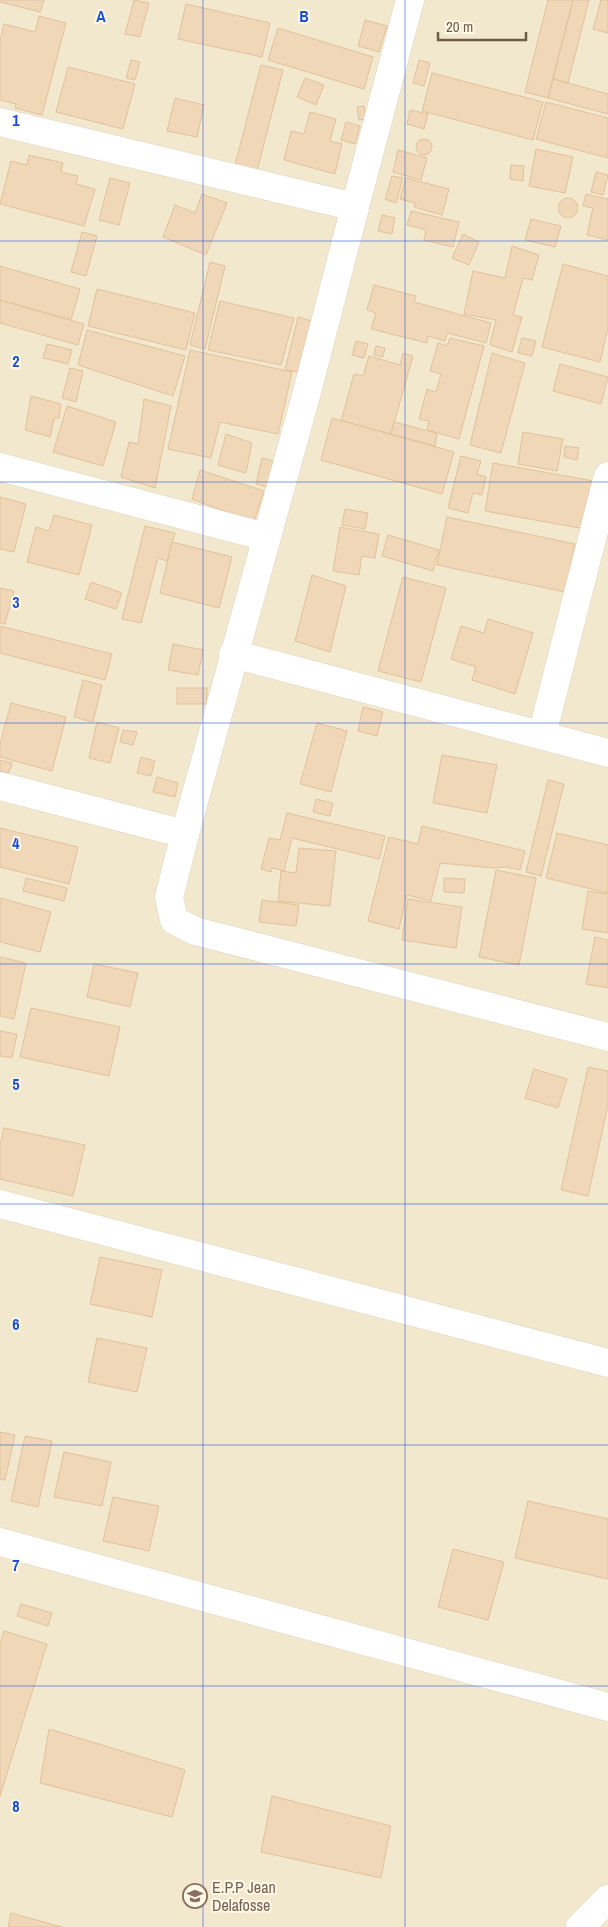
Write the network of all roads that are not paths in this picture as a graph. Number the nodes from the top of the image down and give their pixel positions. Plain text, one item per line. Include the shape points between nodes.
1 (410, 0) edge
2 (0, 122) edge
3 (355, 207) junction
4 (0, 467) edge
5 (608, 476) edge
6 (266, 538) junction
7 (233, 654) junction
8 (542, 735) junction
9 (608, 753) edge
10 (0, 786) edge
11 (185, 834) junction
12 (608, 1038) edge
13 (0, 1204) edge
14 (608, 1363) edge
15 (0, 1542) edge
16 (608, 1707) edge
17 (608, 1899) edge
18 (580, 1927) edge

1 - 3 street
2 - 3 street
3 - 6 street
4 - 6 street
5 - 8 street
6 - 7 street
7 - 8 street
7 - 11 street
8 - 9 street
10 - 11 street
11 - 12 street via 169,897 174,920 195,931
13 - 14 street
15 - 16 street
17 - 18 street

